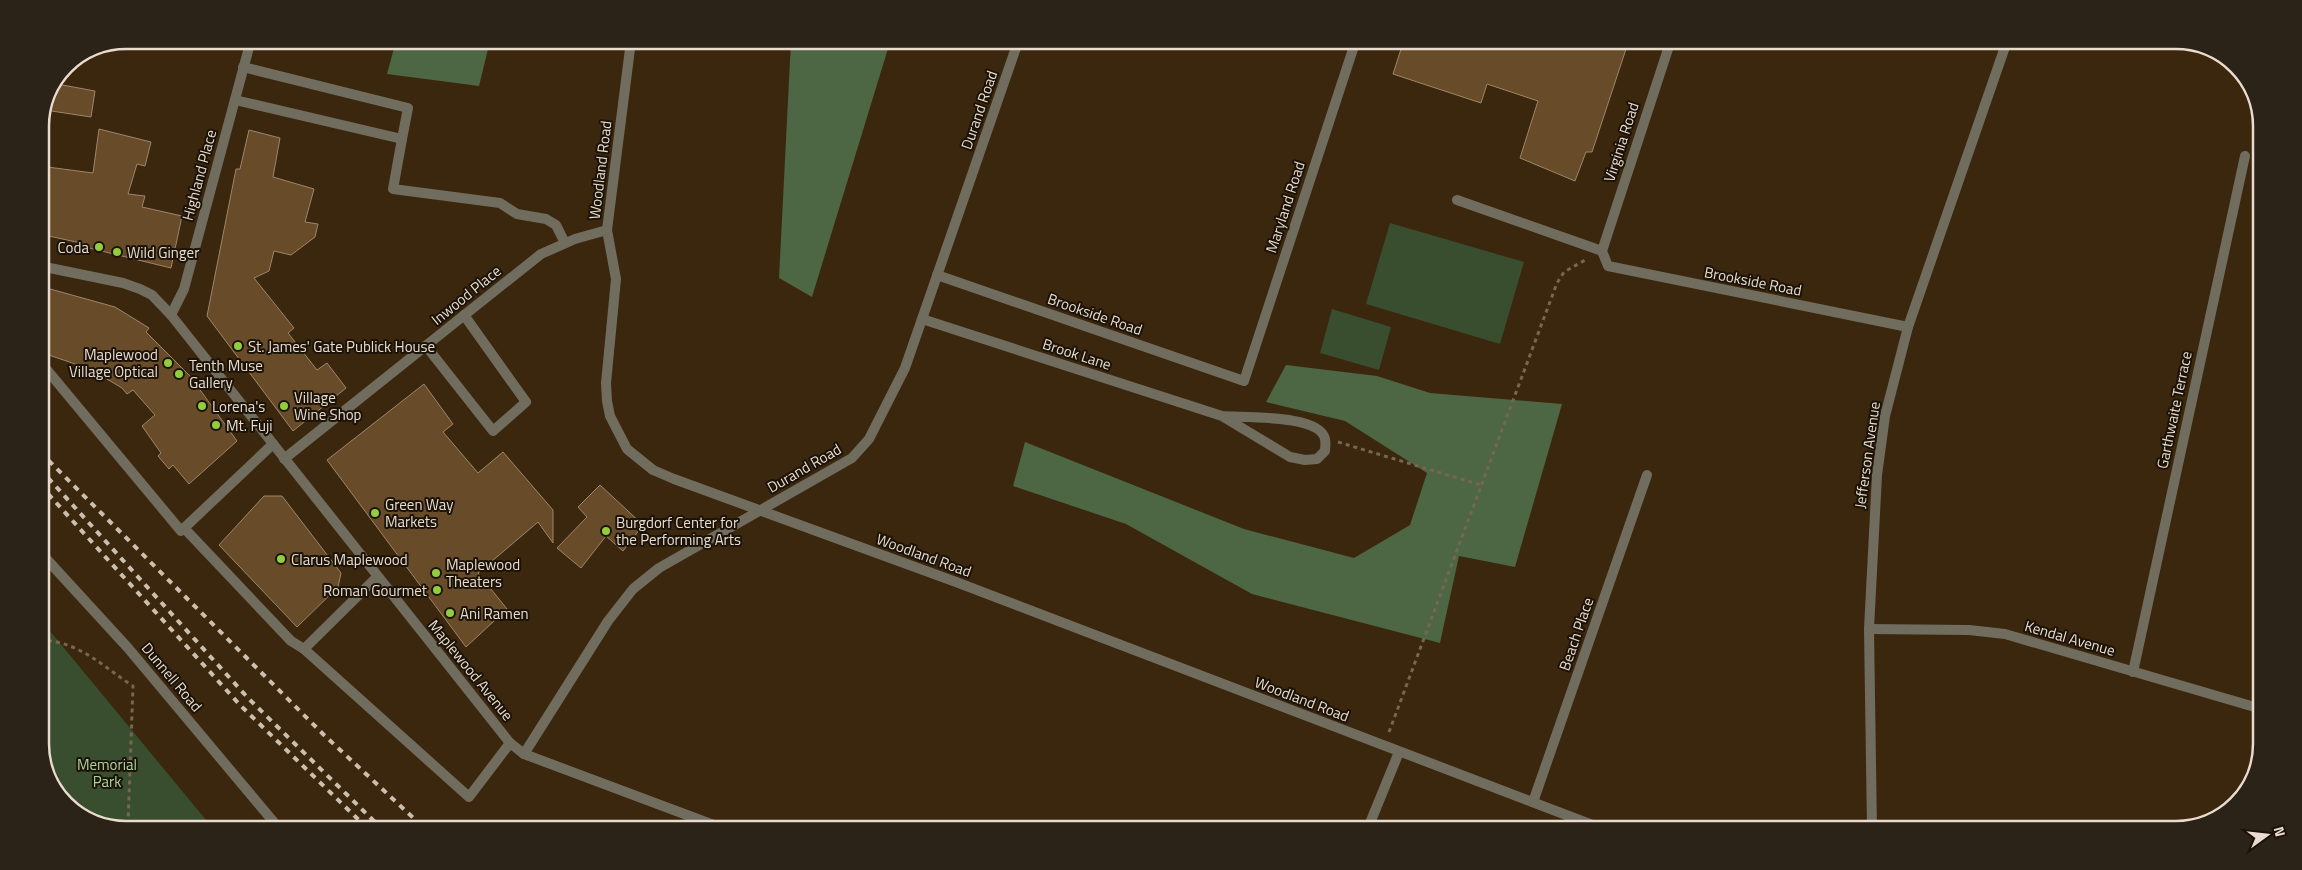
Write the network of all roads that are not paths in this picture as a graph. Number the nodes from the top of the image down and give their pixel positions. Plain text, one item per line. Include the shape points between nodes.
1 (249, 49) edge
2 (630, 49) edge
3 (1016, 49) edge
4 (1353, 49) edge
5 (1668, 49) edge
6 (2004, 49) edge
7 (244, 67) junction
8 (235, 100) junction
9 (402, 139) junction
10 (2244, 156) dead end
11 (1457, 200) dead end
12 (607, 230) junction
13 (565, 243) junction
14 (1602, 251) junction
15 (49, 268) edge
16 (937, 275) junction
17 (171, 315) junction
18 (464, 315) junction
19 (922, 319) junction
20 (1908, 327) junction
21 (426, 346) junction
22 (49, 372) edge
23 (1244, 381) joint
24 (1222, 416) junction
25 (273, 444) junction
26 (284, 459) junction
27 (1647, 476) dead end
28 (760, 511) junction
29 (184, 528) junction
30 (49, 562) edge
31 (377, 577) junction
32 (1868, 629) junction
33 (304, 649) junction
34 (2133, 672) junction
35 (2253, 707) edge
36 (510, 743) junction
37 (1399, 752) junction
38 (524, 754) junction
39 (1533, 802) junction
40 (273, 821) edge
41 (702, 821) edge
42 (1371, 821) edge
43 (1582, 821) edge
44 (1872, 821) edge

1 - 7 street, Highland Place
2 - 12 street, Woodland Road
3 - 16 street, Durand Road
4 - 23 street, Maryland Road
5 - 14 street, Virginia Road
6 - 20 street, Jefferson Avenue
7 - 8 street, Highland Place
7 - 9 street via 408,108
8 - 9 street
8 - 17 street, Highland Place via 184,289
9 - 13 street via 393,189 500,203 517,214 546,219 556,225
10 - 34 street, Garthwaite Terrace
11 - 14 street
12 - 13 street, Inwood Place
12 - 28 street, Woodland Road via 616,279 606,383 610,416 618,434 627,449 653,470
13 - 18 street, Inwood Place via 541,254
14 - 20 street, Brookside Road via 1608,266
15 - 17 street, Maplewood Avenue via 140,289 152,295
16 - 19 street, Durand Road
16 - 23 street, Brookside Road
17 - 25 street, Maplewood Avenue
18 - 21 street, Inwood Place
18 - 21 street via 526,402 493,432
19 - 24 street, Brook Lane
19 - 28 street, Durand Road via 905,368 870,440 852,458
20 - 32 street, Jefferson Avenue via 1885,416 1877,475
21 - 26 street, Inwood Place
22 - 29 street via 181,531
24 - 24 street, Brook Lane via 1290,457 1317,459 1324,451 1325,438 1317,428 1296,420
25 - 26 street, Maplewood Avenue
25 - 29 street
26 - 31 street, Maplewood Avenue
27 - 39 street, Beach Place
28 - 37 street, Woodland Road via 956,582
28 - 38 street, Durand Road via 659,568 633,589 608,621
29 - 33 street via 291,641
30 - 40 street, Dunnell Road via 128,648
31 - 33 street
31 - 36 street, Maplewood Avenue
32 - 34 street, Kendal Avenue via 1970,630 2005,634
32 - 44 street, Jefferson Avenue
33 - 36 street via 469,797
34 - 35 street, Kendal Avenue
36 - 38 street, Maplewood Avenue
37 - 39 street, Woodland Road
37 - 42 street
38 - 41 street, Maplewood Avenue
39 - 43 street, Woodland Road

